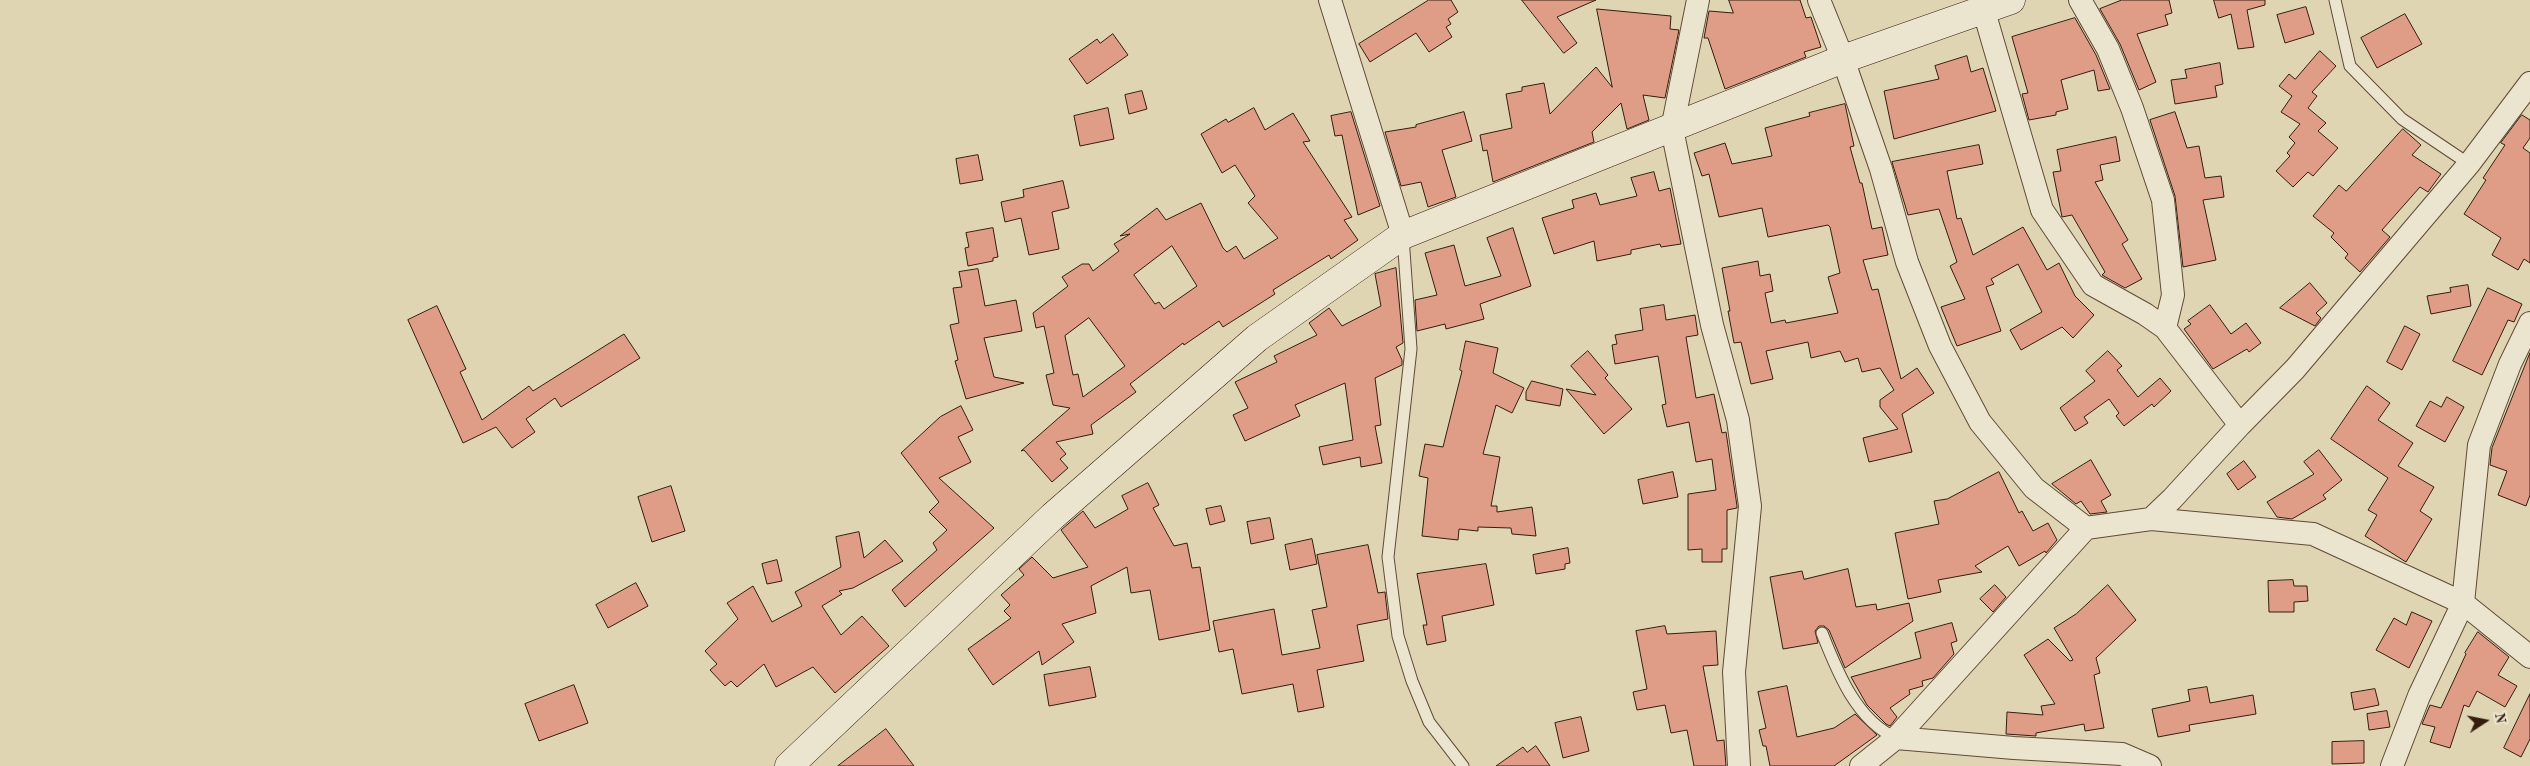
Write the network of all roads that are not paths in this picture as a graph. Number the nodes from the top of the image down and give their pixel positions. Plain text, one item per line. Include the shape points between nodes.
1 (1330, 0) edge
2 (1698, 0) edge
3 (1819, 0) edge
4 (2011, 0) edge
5 (2080, 0) edge
6 (2335, 0) edge
7 (1983, 4) edge
8 (1843, 59) junction
9 (2530, 83) edge
10 (1672, 129) junction
11 (2469, 164) junction
12 (1403, 235) junction
13 (2530, 323) edge
14 (2164, 328) junction
15 (2240, 425) junction
16 (2151, 519) junction
17 (2086, 528) junction
18 (2463, 603) junction
19 (1822, 633) dead end
20 (2530, 657) edge
21 (1896, 738) junction
22 (789, 766) edge
23 (1462, 766) edge
24 (1739, 766) edge
25 (1861, 766) edge
26 (2150, 766) edge
27 (2392, 766) edge

1 - 12 street
2 - 10 street
3 - 8 street
4 - 7 street
5 - 14 street via 2112,58 2164,200 2173,295
6 - 11 lane via 2350,66 2402,119
7 - 8 street
7 - 14 street via 2042,210 2093,285
8 - 10 street
8 - 17 street via 1881,169 1907,262 1940,346 1980,422 2034,488
9 - 11 street
10 - 12 street
10 - 24 street via 1712,325 1738,420 1750,506 1734,672
11 - 15 street via 2295,369
12 - 22 street via 1257,338 1053,516
12 - 23 lane via 1411,349 1388,557 1398,636 1412,681 1429,722
13 - 18 street via 2510,364 2479,444
14 - 15 street
15 - 16 street
16 - 17 street
16 - 18 street via 2313,534
17 - 21 street
18 - 20 street
18 - 27 street via 2419,696
19 - 21 lane via 1837,671 1860,707 1880,731
21 - 25 street
21 - 26 street via 2122,754

